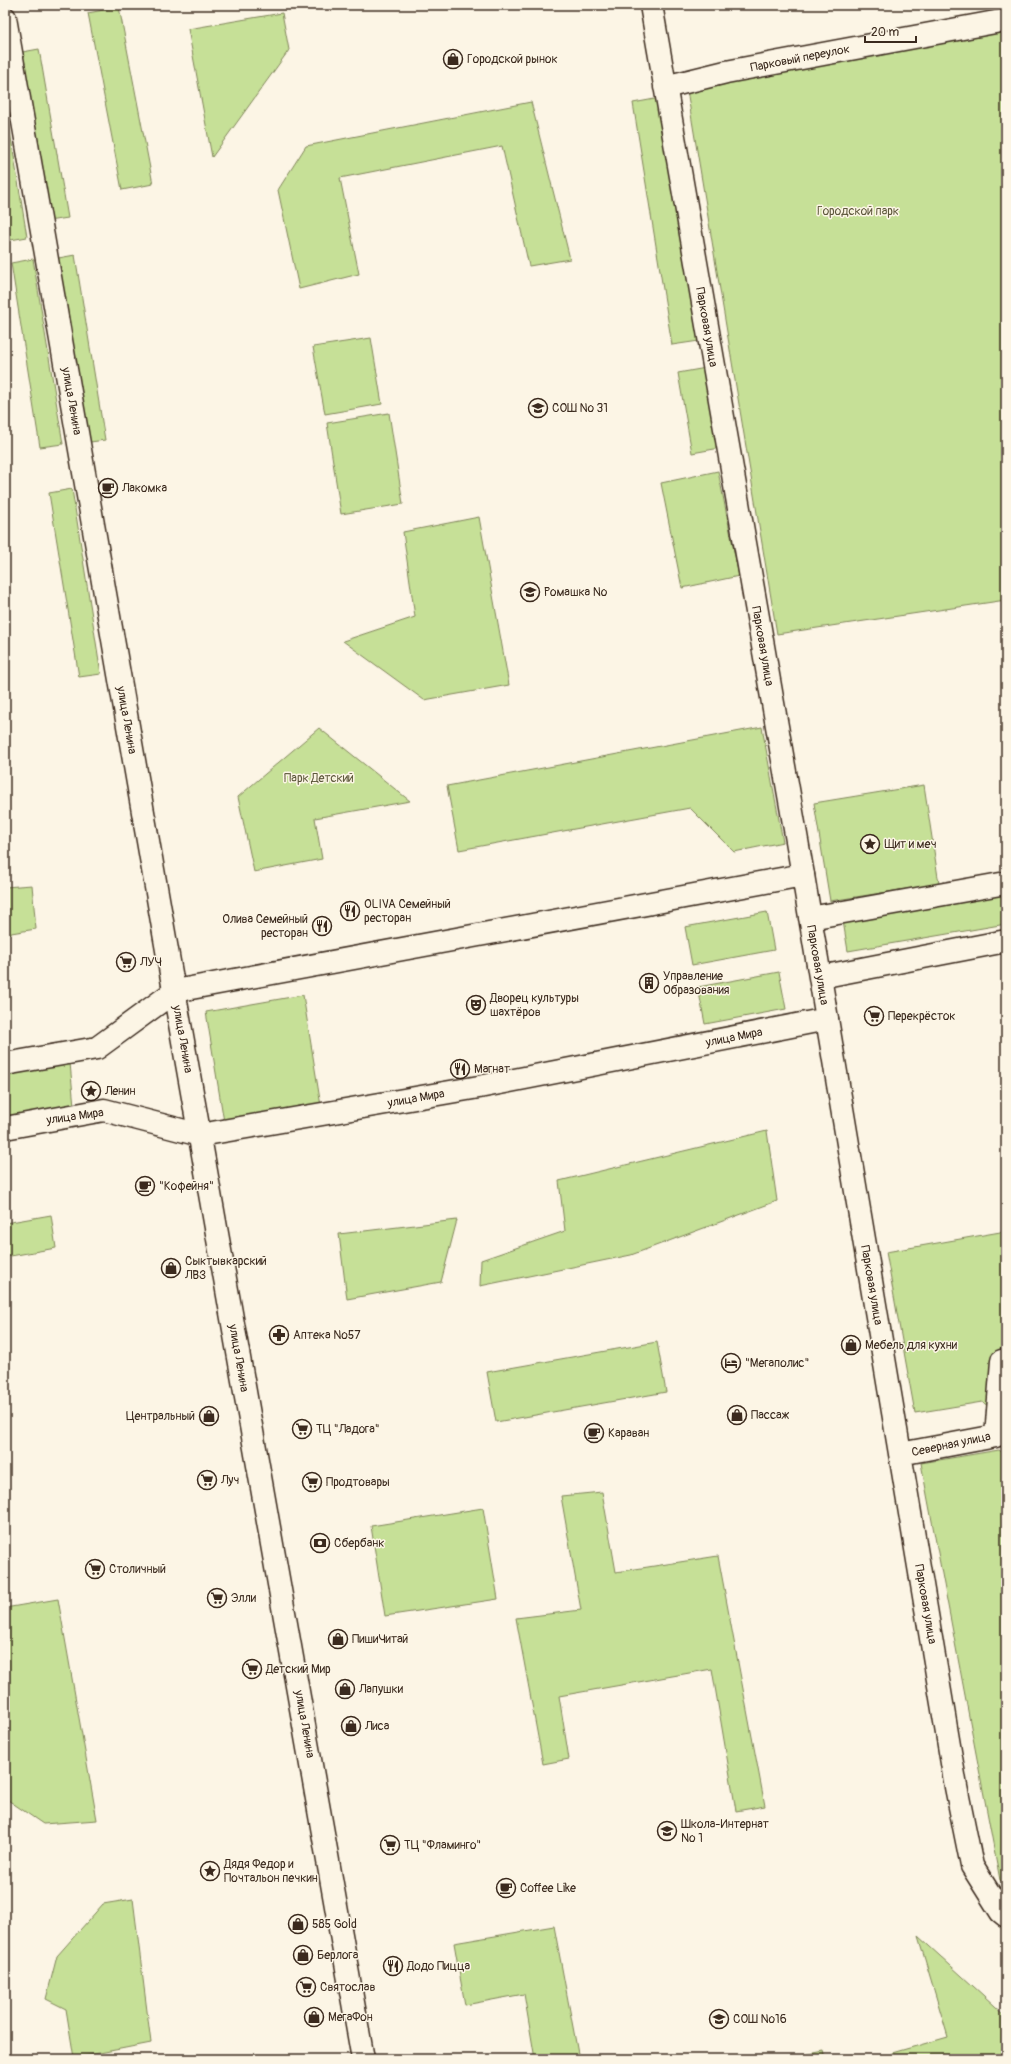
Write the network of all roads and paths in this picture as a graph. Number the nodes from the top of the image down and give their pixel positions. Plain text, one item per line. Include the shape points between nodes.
1 (651, 5) edge
2 (5, 18) edge
3 (1006, 20) edge
4 (665, 87) junction
5 (803, 875) junction
6 (1006, 883) edge
7 (810, 918) junction
8 (1006, 941) edge
9 (820, 977) junction
10 (175, 991) junction
11 (827, 1019) junction
12 (5, 1064) edge
13 (5, 1128) edge
14 (200, 1136) junction
15 (1006, 1360) edge
16 (900, 1454) junction
17 (1006, 1916) edge
18 (364, 2059) edge

1 - 4 main road, Парковая улица
2 - 10 main road, улица Ленина
3 - 4 main road, Парковый переулок via 726,72
4 - 5 main road, Парковая улица
5 - 7 main road, Парковая улица
5 - 10 main road
6 - 7 main road
7 - 9 main road, Парковая улица
8 - 9 main road
9 - 11 main road, Парковая улица
10 - 12 main road via 97,1048
10 - 14 main road, улица Ленина
11 - 14 main road, улица Мира via 479,1087
11 - 16 main road, Парковая улица
13 - 14 main road, улица Мира via 104,1110
14 - 18 main road, улица Ленина
15 - 16 main road, Северная улица via 1002,1361 996,1436
16 - 17 main road, Парковая улица via 972,1866

